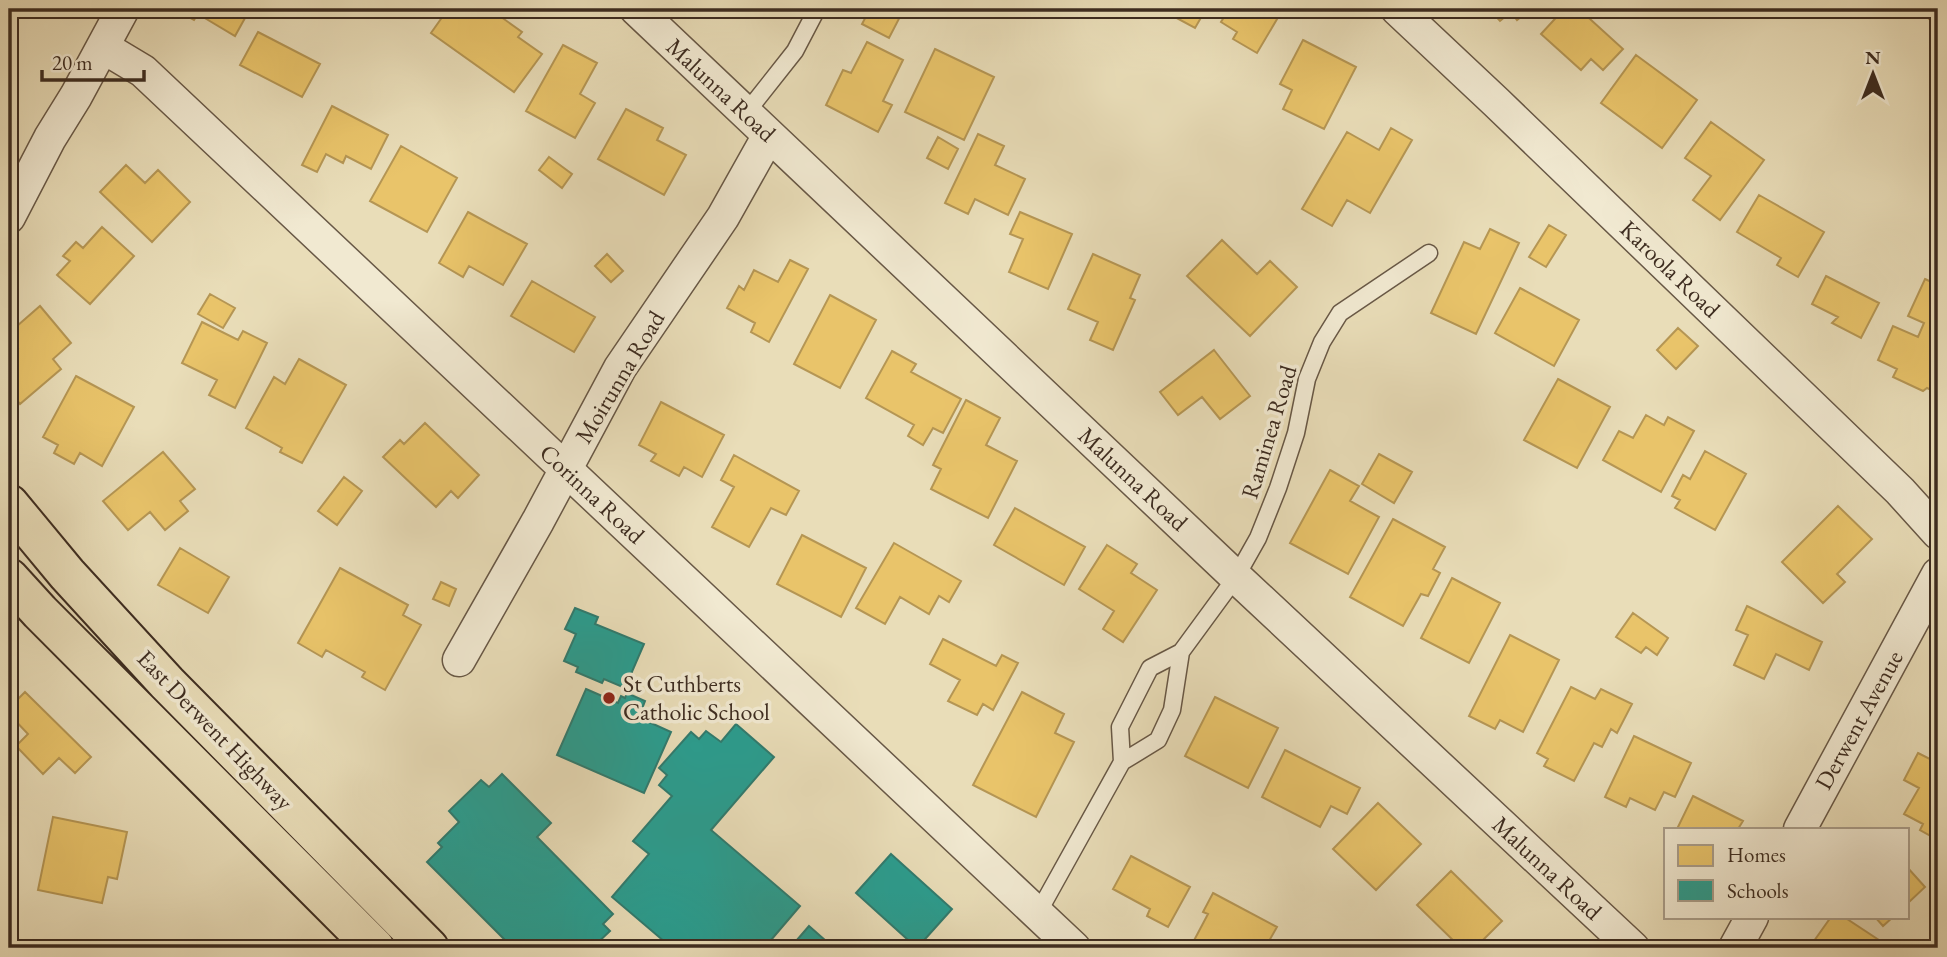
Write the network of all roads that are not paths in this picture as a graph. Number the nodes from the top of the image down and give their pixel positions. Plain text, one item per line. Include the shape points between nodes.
1 (123, 9) edge
2 (636, 9) edge
3 (817, 9) edge
4 (1397, 9) edge
5 (103, 47) junction
6 (746, 113) junction
7 (769, 135) junction
8 (9, 217) edge
9 (1429, 253) dead end
10 (565, 469) junction
11 (9, 504) edge
12 (1938, 533) edge
13 (1938, 574) edge
14 (1236, 577) junction
15 (9, 578) edge
16 (1181, 652) junction
17 (459, 660) dead end
18 (1122, 762) junction
19 (1801, 828) edge
20 (1038, 913) junction
21 (1751, 918) edge
22 (375, 948) edge
23 (429, 948) edge
24 (1074, 948) edge
25 (1633, 948) edge
26 (1735, 948) edge

1 - 5 street
2 - 6 street, Malunna Road
3 - 6 lane via 795,51
4 - 12 street, Karoola Road via 1900,491
5 - 8 street
5 - 10 street, Corinna Road via 143,71
6 - 7 street, Malunna Road
7 - 10 street, Moirunna Road via 723,217 620,368
7 - 14 street, Malunna Road
9 - 14 lane, Raminea Road via 1340,313 1322,342 1307,379 1278,488
10 - 17 street, Moirunna Road
10 - 20 street, Corinna Road
11 - 23 main road, East Derwent Highway via 167,683
13 - 19 street, Derwent Avenue
14 - 16 lane, Raminea Road
14 - 25 street, Malunna Road
15 - 22 main road, East Derwent Highway
16 - 18 lane, Raminea Road via 1172,710 1158,740
16 - 18 lane, Raminea Road via 1150,668 1120,727
18 - 20 lane, Raminea Road
20 - 24 street, Corinna Road
21 - 26 street

